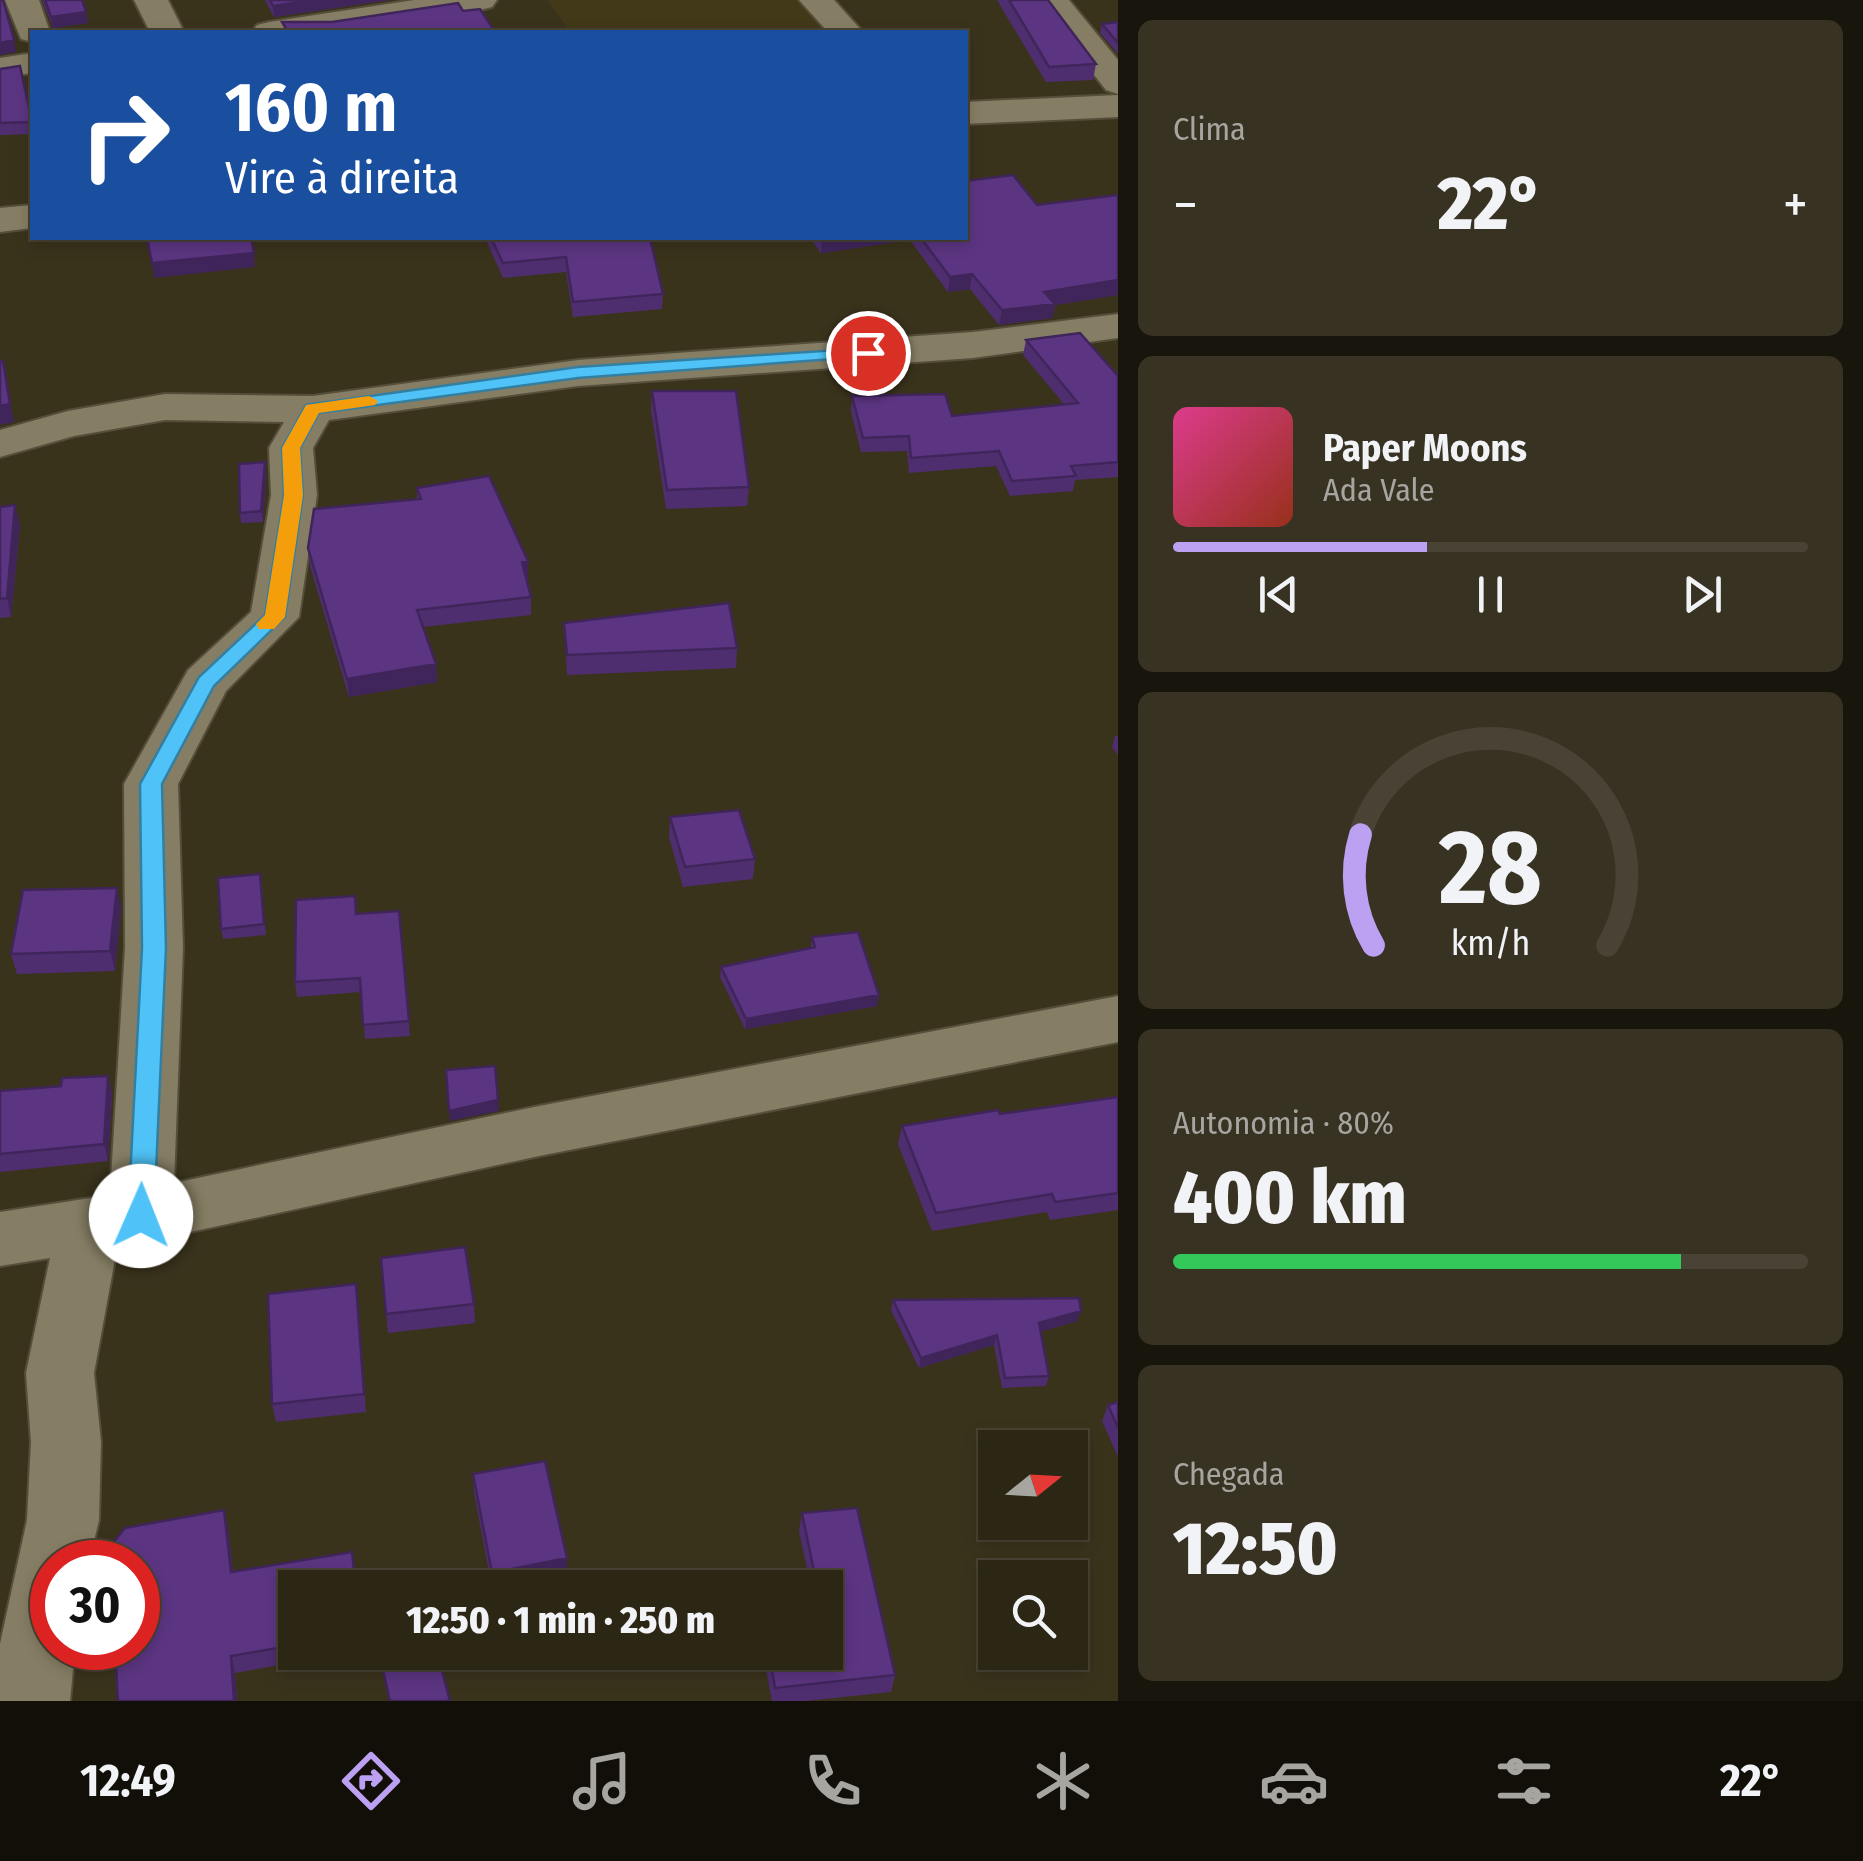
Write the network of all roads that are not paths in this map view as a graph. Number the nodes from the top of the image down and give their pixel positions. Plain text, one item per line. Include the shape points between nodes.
1 (22, 0) edge
2 (151, 0) edge
3 (480, 0) edge
4 (816, 0) edge
5 (1052, 0) edge
6 (33, 30) edge
7 (165, 30) edge
8 (282, 30) edge
9 (844, 30) edge
10 (30, 64) edge
11 (0, 68) edge
12 (1118, 83) edge
13 (1118, 106) edge
14 (968, 113) edge
15 (30, 217) edge
16 (0, 220) edge
17 (1118, 326) edge
18 (313, 408) junction
19 (0, 444) edge
20 (1118, 1019) edge
21 (115, 1221) junction
22 (0, 1239) edge
23 (58, 1540) edge
24 (32, 1670) edge
25 (32, 1701) edge

1 - 6 street
2 - 7 street
3 - 8 street
4 - 9 street
5 - 12 street
10 - 11 street
13 - 14 street
15 - 16 street
17 - 18 street via 973,345 578,372
18 - 19 street via 166,408 68,424
18 - 21 street via 291,448 294,495 275,617 206,682 151,784 154,948 142,1116
20 - 21 street
21 - 22 street
21 - 23 street via 60,1373 66,1442
24 - 25 street

